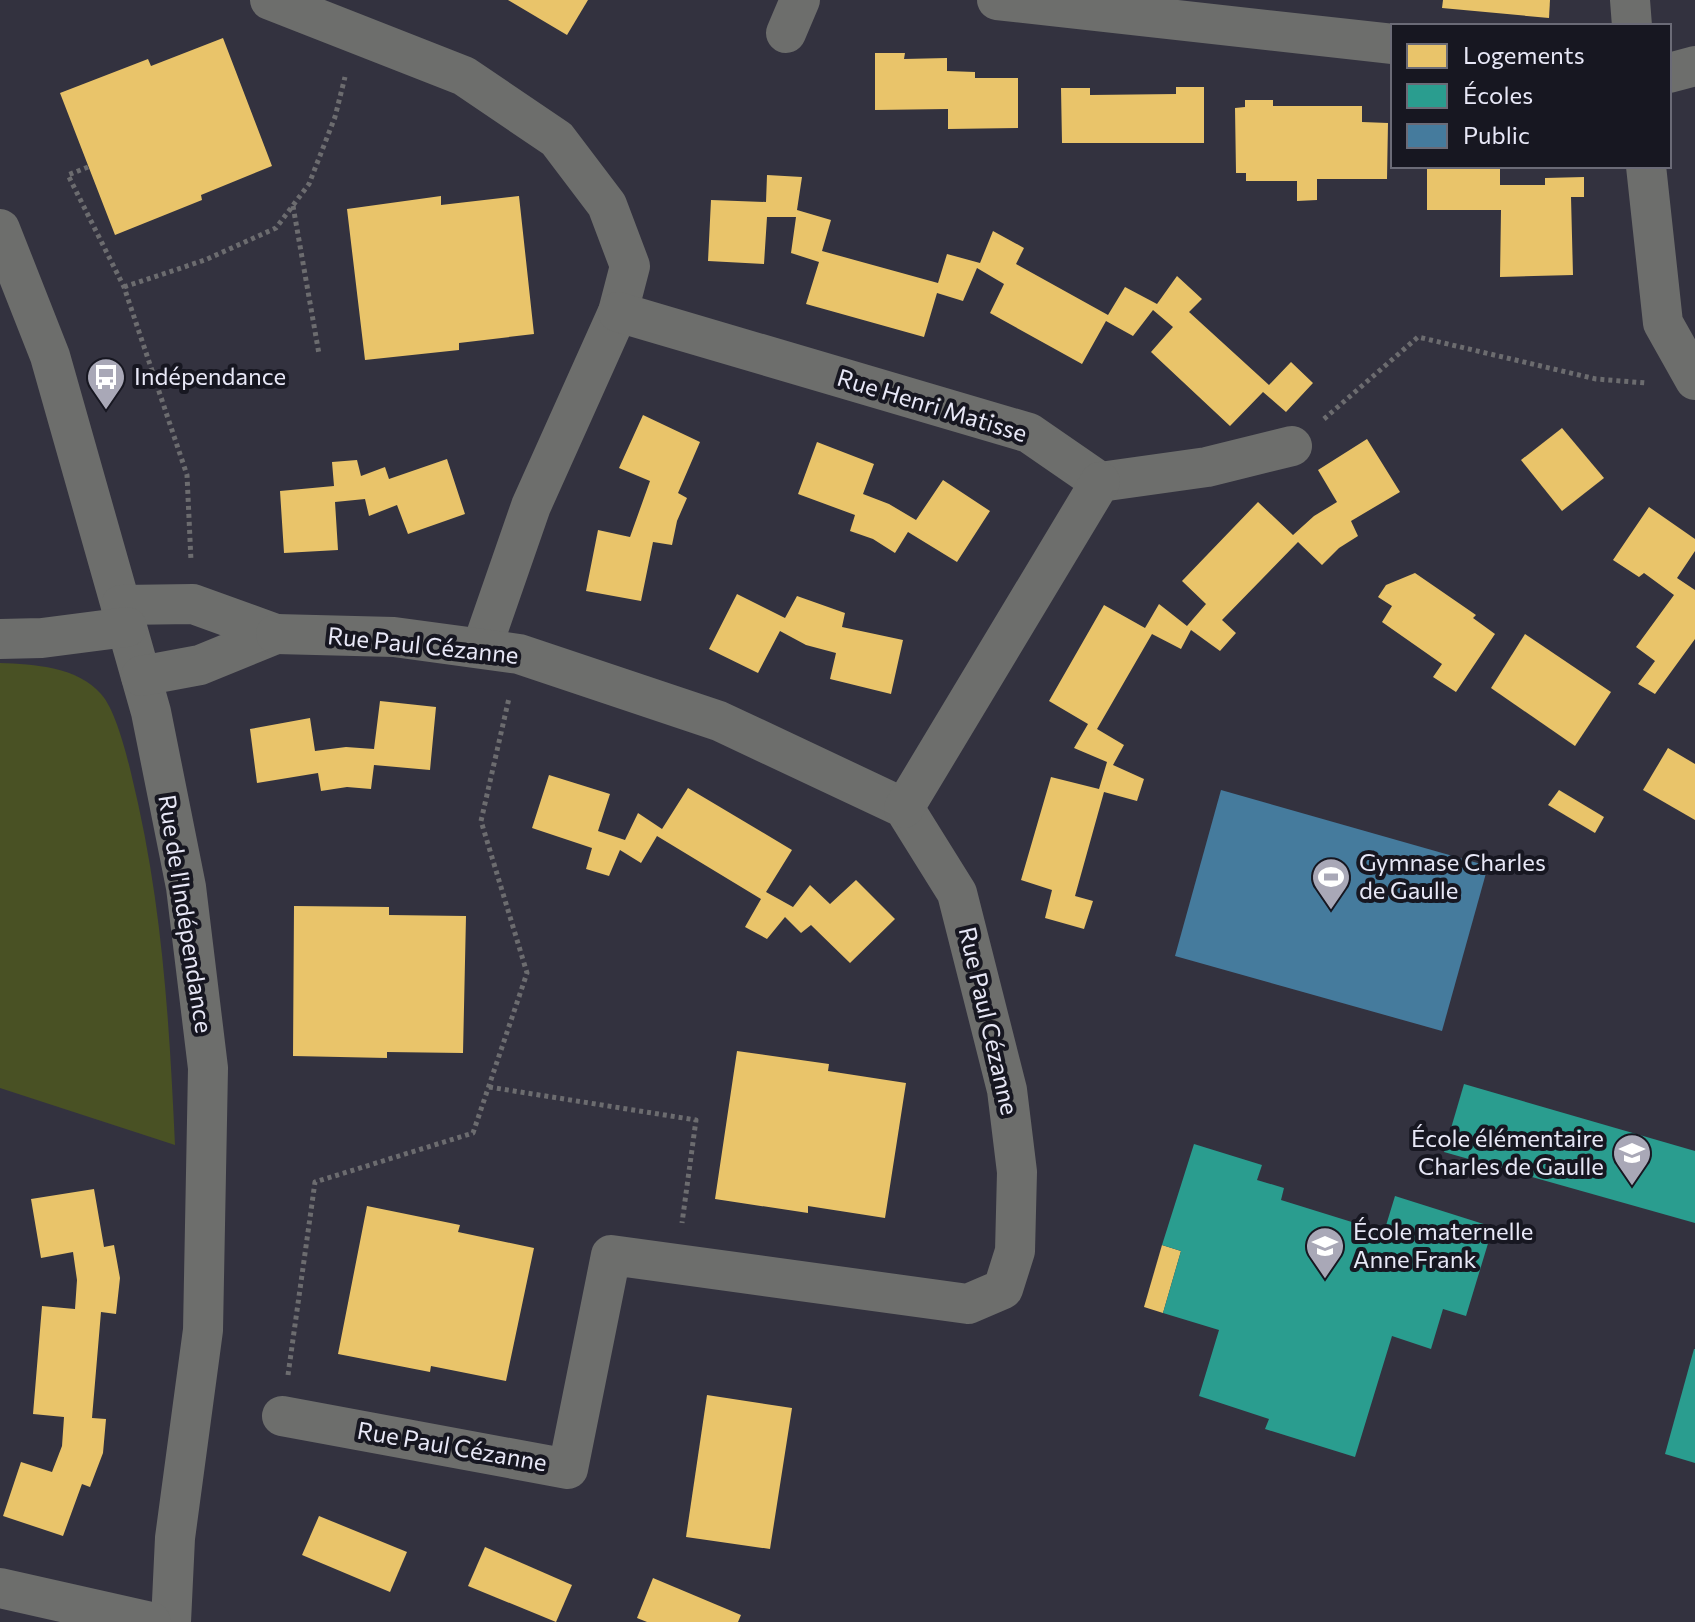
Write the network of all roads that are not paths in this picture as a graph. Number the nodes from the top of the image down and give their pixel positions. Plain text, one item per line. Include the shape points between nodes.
1 (270, 0) edge
2 (997, 0) edge
3 (1630, 0) edge
4 (1632, 24) edge
5 (1391, 44) edge
6 (1695, 66) edge
7 (1671, 72) edge
8 (1646, 168) edge
9 (0, 229) edge
10 (618, 312) junction
11 (1695, 380) edge
12 (1292, 446) road end
13 (1100, 482) junction
14 (124, 616) junction
15 (276, 634) junction
16 (0, 639) edge
17 (500, 650) junction
18 (141, 676) junction
19 (904, 808) junction
20 (282, 1416) road end
21 (0, 1588) edge
22 (151, 1622) edge
23 (171, 1622) edge

1 - 10 street via 464,76 557,139 607,205 630,266
2 - 5 street
3 - 4 street
6 - 7 street
8 - 11 street via 1663,323
9 - 14 street, Rue de l'Indépendance via 50,356
10 - 13 street, Rue Henri Matisse via 1029,433
10 - 17 street via 531,506
12 - 13 street via 1207,467
13 - 19 street
14 - 15 street via 193,604
14 - 16 street via 42,638
14 - 18 street, Rue de l'Indépendance
15 - 17 street, Rue Paul Cézanne via 367,636
15 - 18 street via 200,665
17 - 19 street, Rue Paul Cézanne via 719,721
18 - 23 street, Rue de l'Indépendance via 186,887 208,1068 203,1330 175,1538
19 - 20 street, Rue Paul Cézanne via 957,893 1007,1090 1017,1172 1015,1251 1003,1289 968,1304 611,1255 568,1469
21 - 22 street

